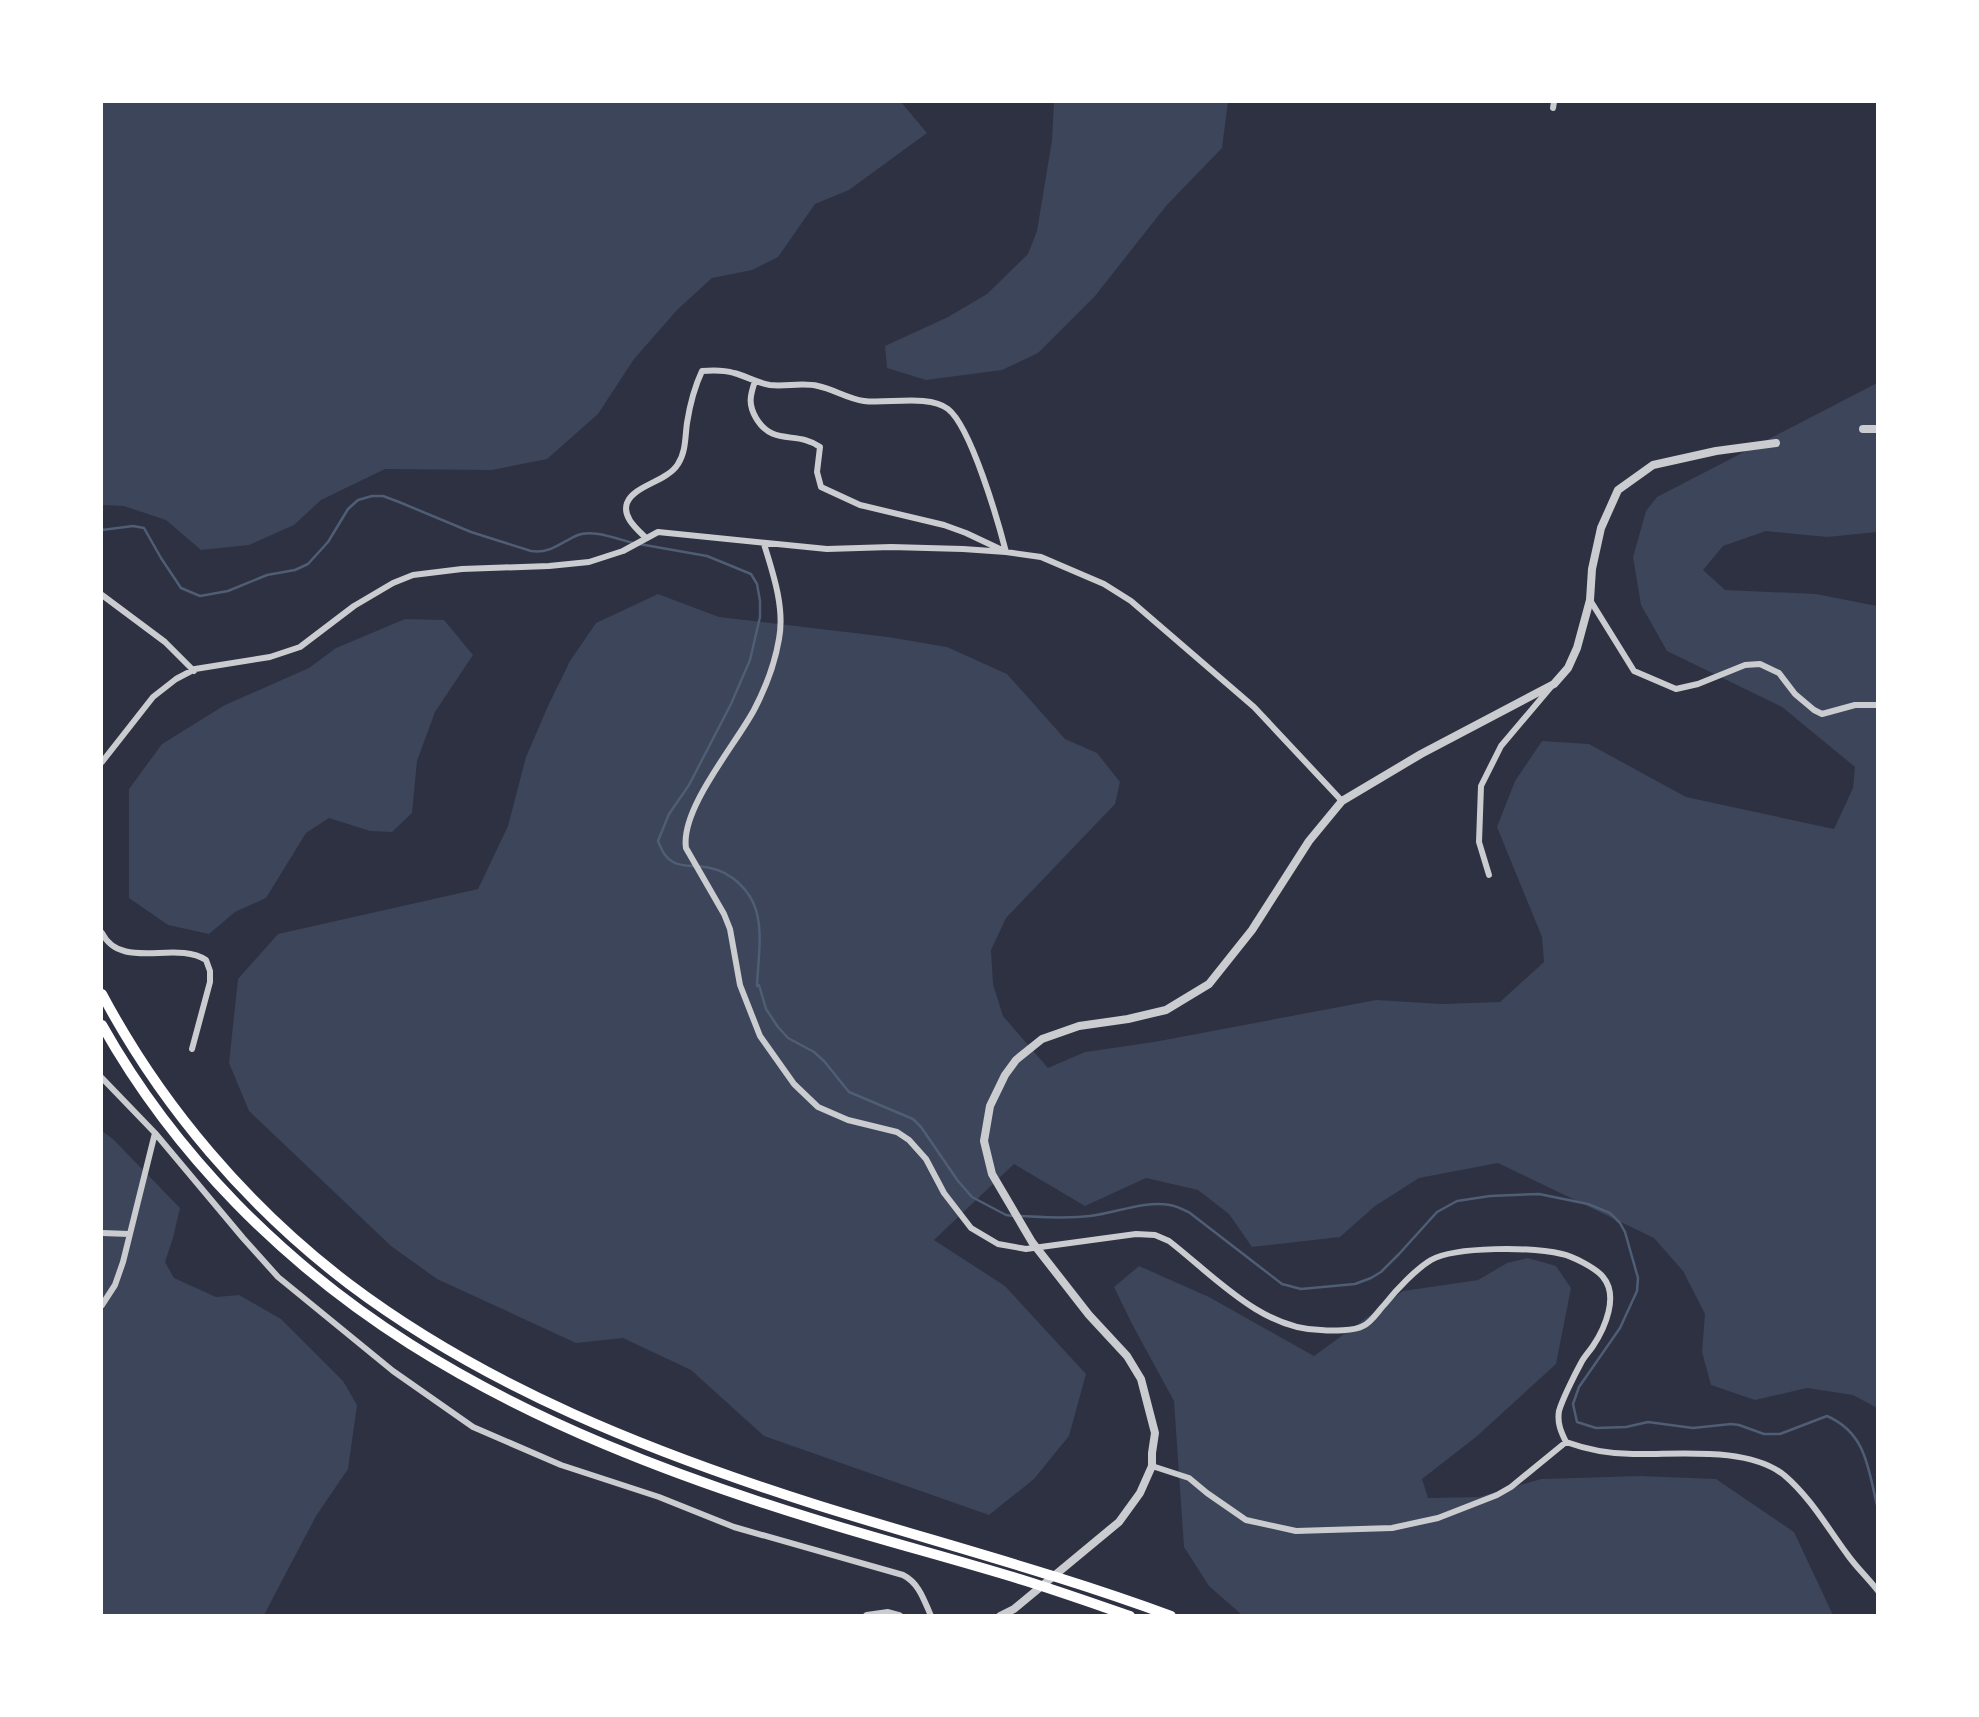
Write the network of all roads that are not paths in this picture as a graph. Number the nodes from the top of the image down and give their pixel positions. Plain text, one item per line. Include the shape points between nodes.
1 (755, 381) junction
2 (1863, 429) dead end
3 (1878, 429) edge
4 (1776, 443) dead end
5 (646, 538) junction
6 (764, 544) junction
7 (1006, 552) junction
8 (102, 595) edge
9 (1590, 600) junction
10 (194, 671) junction
11 (1554, 684) junction
12 (1878, 705) edge
13 (102, 762) edge
14 (1342, 801) junction
15 (1489, 875) dead end
16 (102, 933) edge
17 (102, 994) edge
18 (102, 1025) edge
19 (192, 1049) dead end
20 (102, 1079) edge
21 (155, 1133) junction
22 (102, 1233) edge
23 (129, 1234) junction
24 (102, 1305) edge
25 (1566, 1442) junction
26 (1152, 1466) junction
27 (1878, 1591) edge
28 (867, 1615) edge
29 (899, 1615) edge
30 (932, 1615) edge
31 (1000, 1615) edge
32 (1130, 1615) edge
33 (1171, 1615) edge

1 - 5 street via 733,372 702,371 680,461 626,504 629,519
1 - 7 street via 750,406 765,431 812,440 820,447 817,472 821,487 860,505 944,525
1 - 7 street via 784,387 818,386 859,401 930,402 949,409 974,452
2 - 3 street
4 - 9 street via 1653,465 1618,490 1601,528
5 - 6 street via 658,532
5 - 10 street via 589,562 413,575 354,606 300,648
6 - 7 street
6 - 25 street via 780,612 772,668 754,710 703,790 684,839 730,929 740,985 760,1036 794,1084 818,1107 909,1140 926,1158 944,1193 971,1228 998,1244 1026,1249 1155,1235 1169,1241 1248,1305 1294,1327 1320,1331 1366,1326 1431,1260 1448,1254 1536,1250 1564,1254 1603,1277 1610,1293 1609,1312 1559,1411 1559,1427
7 - 14 street via 1041,557 1131,601 1254,707
8 - 10 street via 165,642
9 - 11 street via 1577,648
9 - 12 street via 1634,671 1676,690 1760,664 1779,673 1822,714 1855,705
10 - 13 street via 153,697
11 - 14 street
11 - 15 street via 1501,746 1481,786 1479,842
14 - 26 street via 1209,984 1166,1010 1079,1026 1042,1039 1016,1060 990,1106 984,1141 998,1185 1032,1241 1142,1379 1155,1433
16 - 19 street via 110,946 131,953 194,955 206,960 210,982
17 - 33 highway via 160,1088 241,1188 349,1284 467,1361 617,1432 719,1471
18 - 32 highway via 146,1096 229,1197 339,1294 460,1373 611,1447 713,1485
20 - 21 street
21 - 23 street
21 - 30 street via 278,1277 393,1371 472,1427 561,1465 734,1527 903,1575 912,1579
22 - 23 street
23 - 24 street via 115,1285
25 - 26 street via 1497,1495 1438,1518 1392,1528 1296,1531 1246,1520 1189,1478
25 - 27 street via 1602,1452 1720,1454 1751,1459 1781,1473 1803,1493
26 - 31 street via 1119,1522 1014,1609
28 - 29 street

